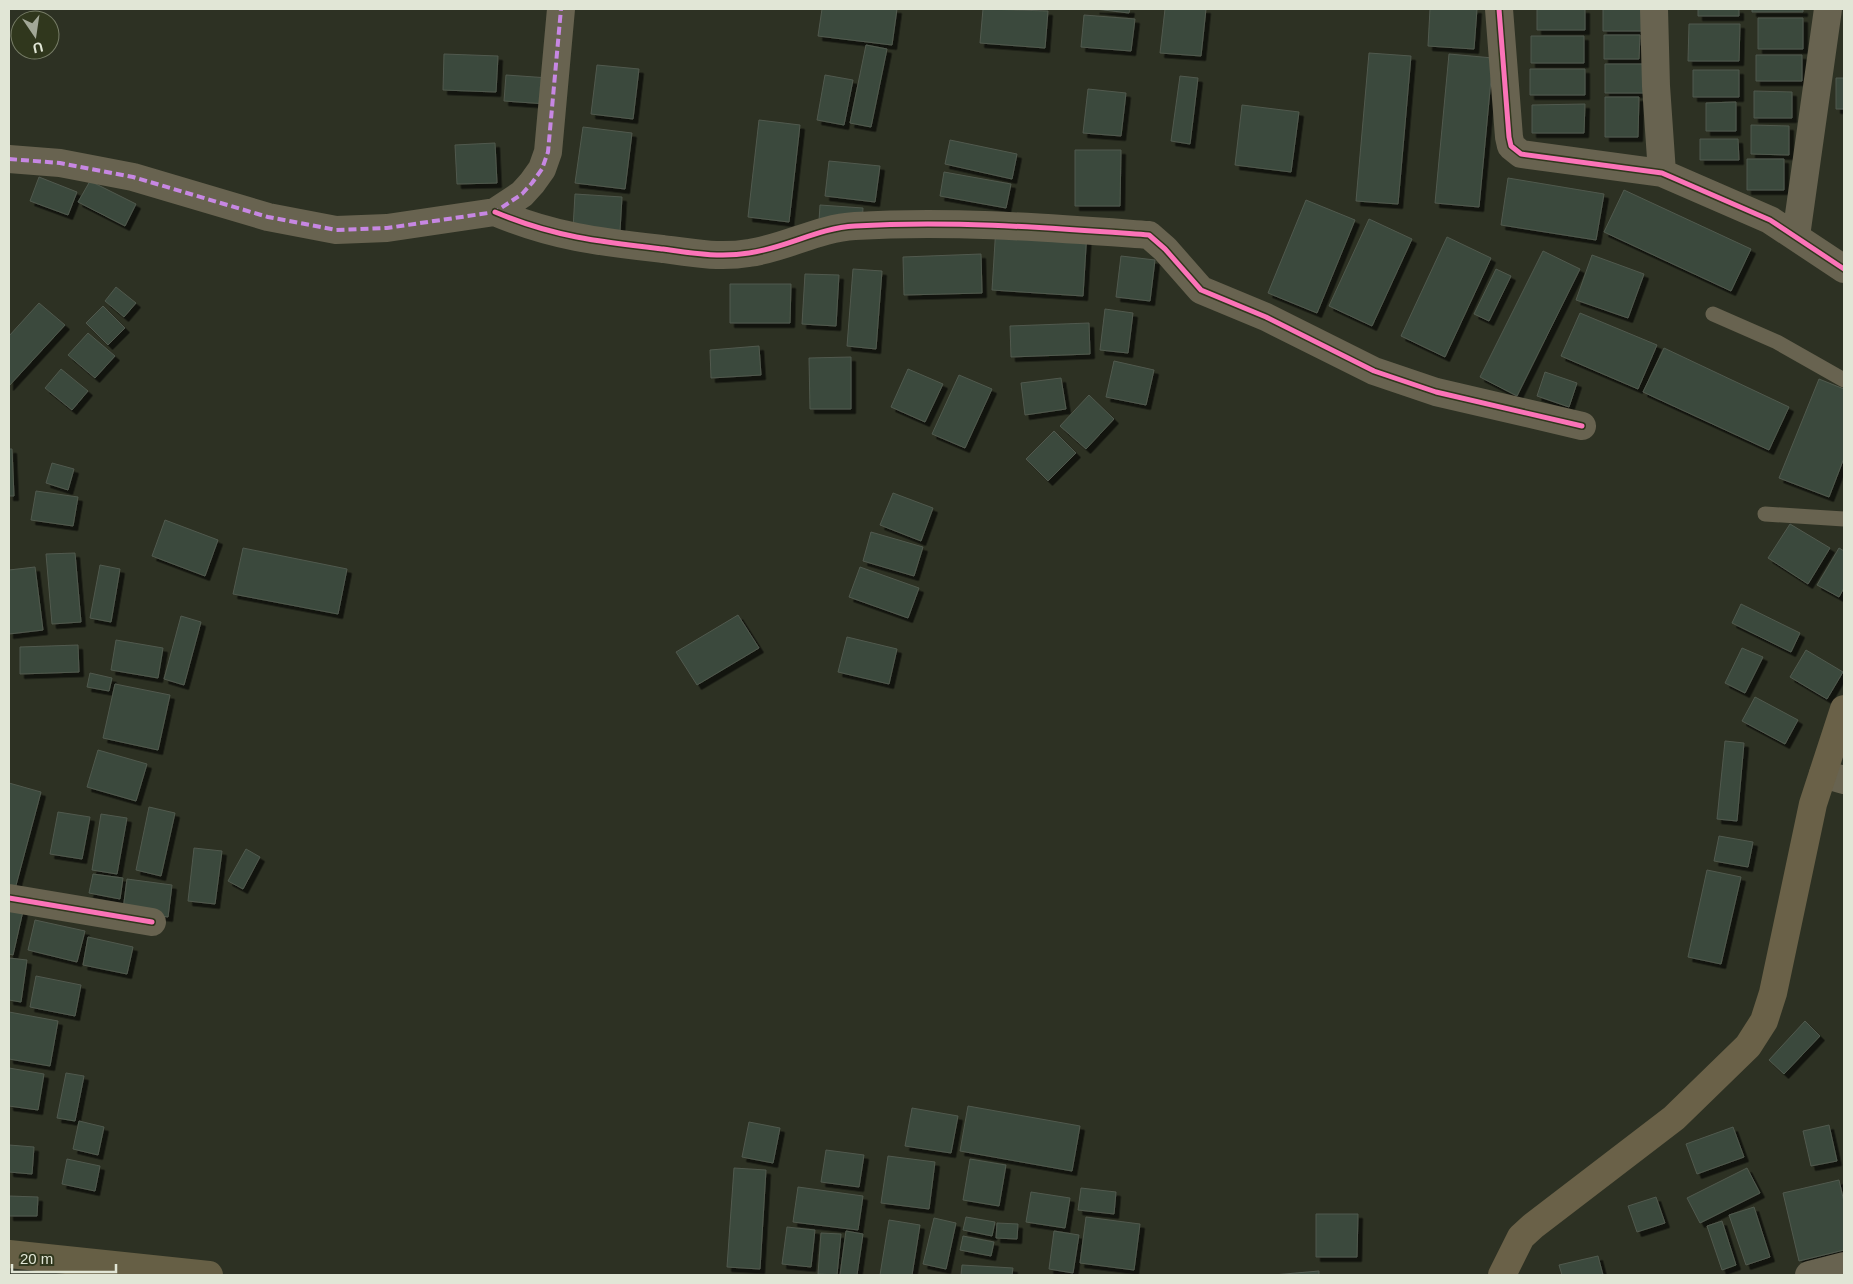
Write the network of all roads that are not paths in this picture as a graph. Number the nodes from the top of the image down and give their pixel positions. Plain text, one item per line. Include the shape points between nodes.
1 (561, 9) edge
2 (1499, 9) edge
3 (1654, 9) edge
4 (1828, 9) edge
5 (9, 159) edge
6 (1662, 173) junction
7 (494, 212) junction
8 (1796, 236) junction
9 (1844, 269) edge
10 (1713, 314) dead end
11 (1844, 380) edge
12 (1582, 426) dead end
13 (1765, 514) dead end
14 (1844, 518) edge
15 (1844, 709) edge
16 (1834, 777) edge
17 (9, 898) edge
18 (152, 922) dead end
19 (9, 1254) edge
20 (1844, 1266) edge
21 (209, 1275) edge
22 (1502, 1275) edge
23 (1809, 1275) edge

1 - 7 street via 548,152 532,183 522,194
2 - 6 street via 1511,146 1532,158
3 - 6 street
4 - 8 street
5 - 7 street via 60,163 132,177 268,217 336,230 387,228
6 - 8 street via 1770,220
7 - 12 street via 529,227 577,239 725,256 763,250 823,230 855,226 994,224 1149,235 1201,290 1266,317 1374,371 1436,392
8 - 9 street
10 - 11 lane via 1777,342
13 - 14 lane
15 - 16 main road
16 - 22 main road via 1813,804 1773,992 1764,1021 1748,1046 1674,1118 1521,1237
17 - 18 street
19 - 21 main road
20 - 23 street

